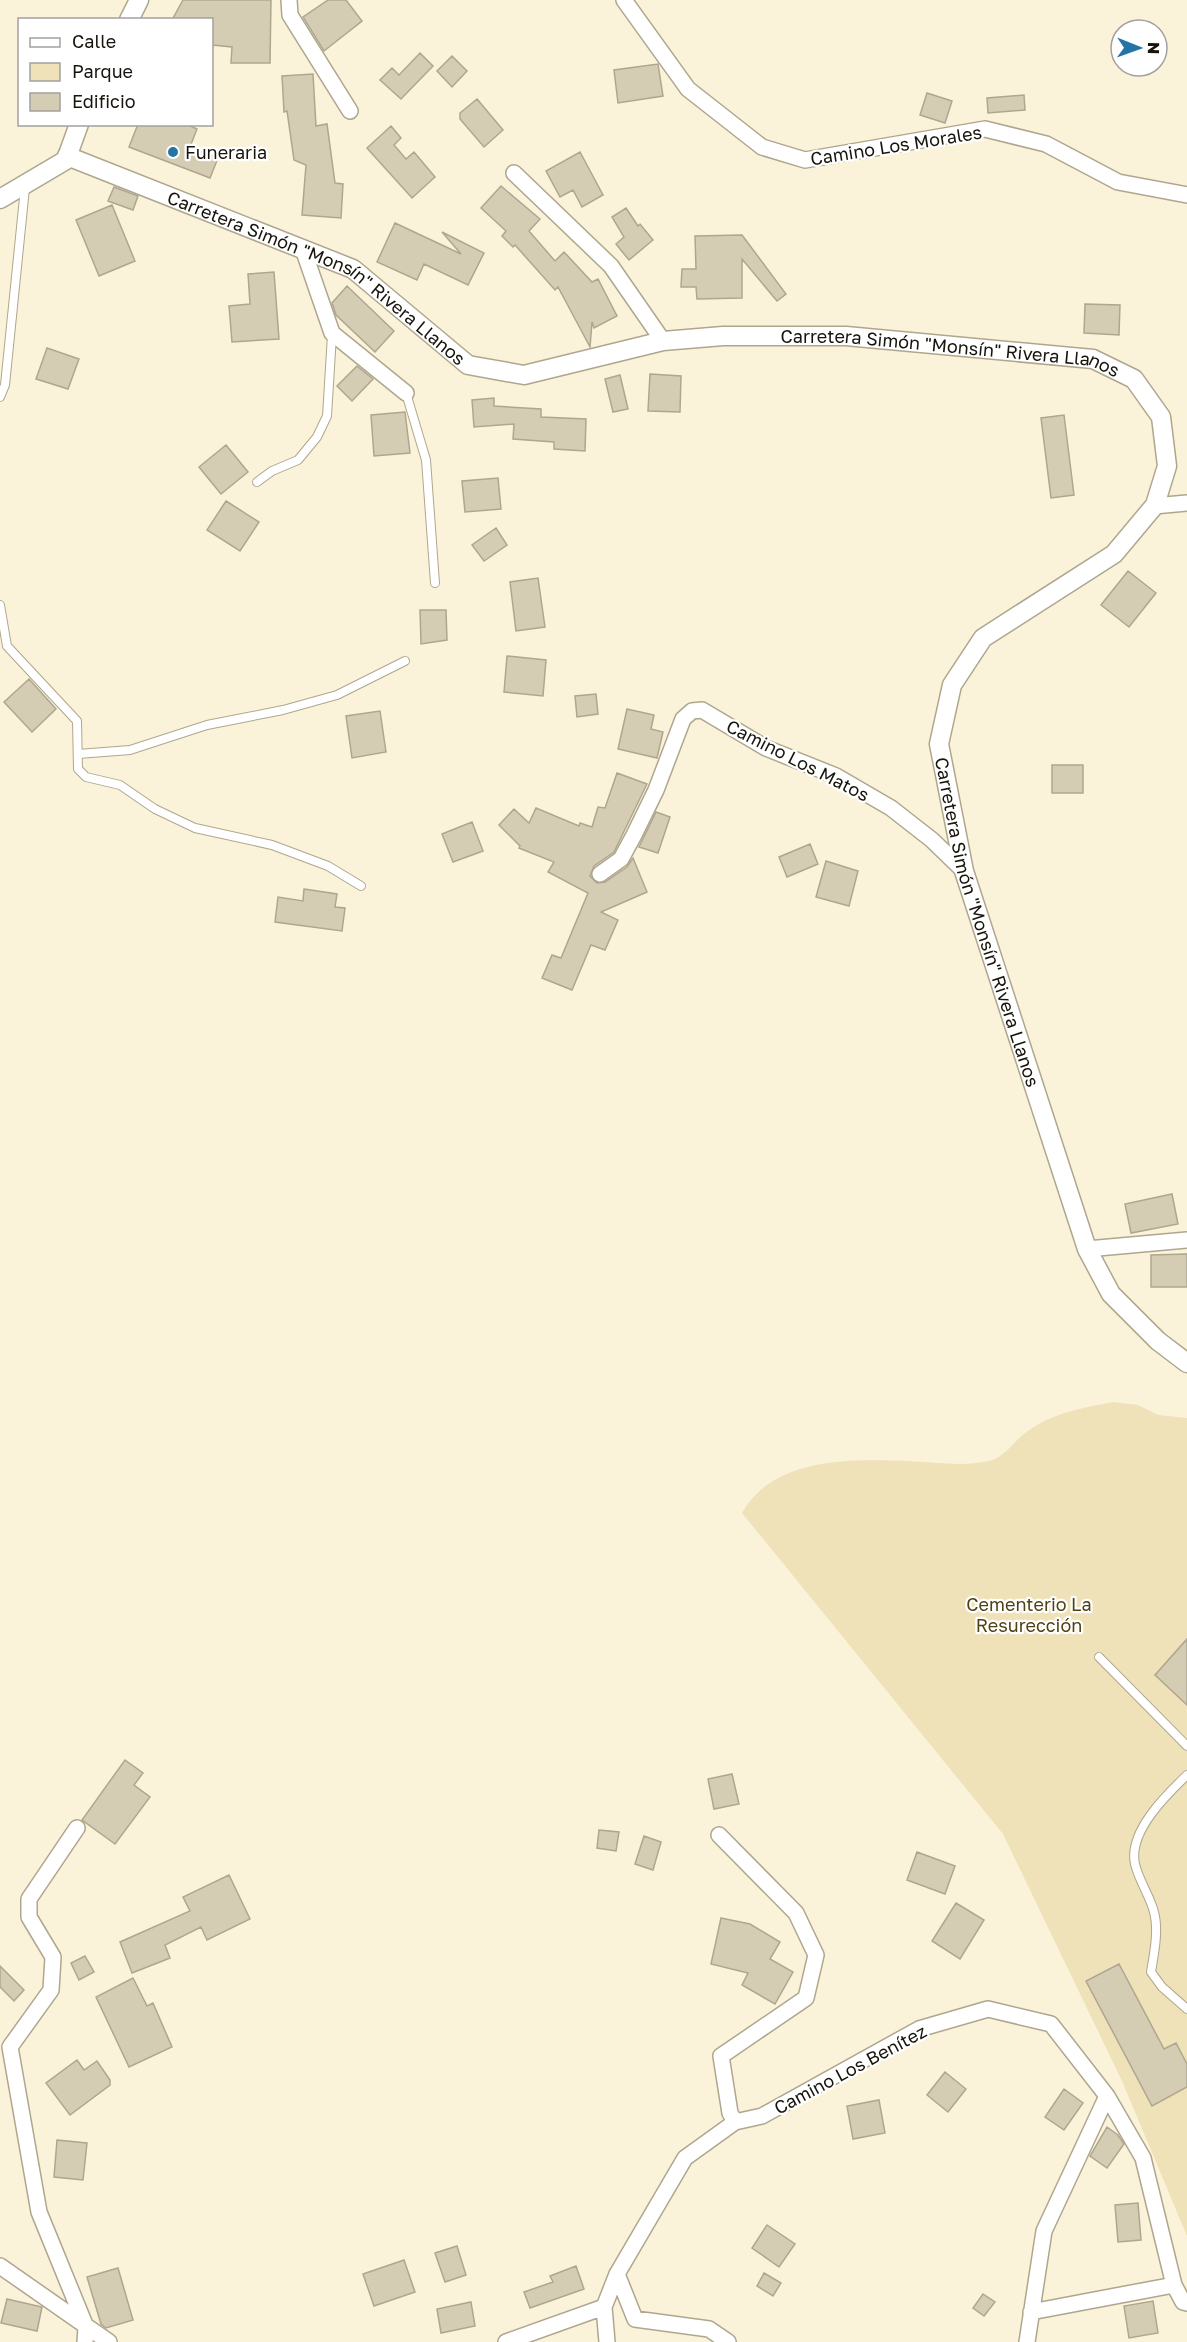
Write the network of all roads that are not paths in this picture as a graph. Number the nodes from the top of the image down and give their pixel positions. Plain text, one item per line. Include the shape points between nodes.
1 (139, 0) edge
2 (289, 0) edge
3 (624, 0) edge
4 (130, 18) edge
5 (350, 111) dead end
6 (78, 126) edge
7 (67, 156) junction
8 (514, 172) dead end
9 (25, 186) junction
10 (1187, 195) edge
11 (0, 199) edge
12 (303, 249) junction
13 (332, 333) junction
14 (663, 341) junction
15 (406, 393) joint
16 (0, 397) edge
17 (256, 482) dead end
18 (1187, 503) edge
19 (1154, 506) junction
20 (435, 583) dead end
21 (0, 605) edge
22 (405, 661) dead end
23 (78, 754) junction
24 (964, 871) junction
25 (600, 874) dead end
26 (361, 886) dead end
27 (1187, 1240) edge
28 (1087, 1249) junction
29 (1187, 1363) edge
30 (1099, 1657) dead end
31 (1187, 1746) edge
32 (1187, 1775) edge
33 (77, 1828) dead end
34 (719, 1835) dead end
35 (1187, 2009) edge
36 (1107, 2096) junction
37 (735, 2122) junction
38 (0, 2266) edge
39 (617, 2274) junction
40 (1174, 2284) junction
41 (1187, 2303) edge
42 (604, 2307) junction
43 (1031, 2312) junction
44 (86, 2335) edge
45 (109, 2342) edge
46 (506, 2342) edge
47 (607, 2342) edge
48 (728, 2342) edge
49 (1027, 2342) edge

1 - 4 street
2 - 5 street via 290,15
3 - 10 street, Camino Los Morales via 688,90 762,147 805,160 985,129 1046,144 1118,182
6 - 7 street
7 - 9 street
7 - 12 street, Carretera Simón "Monsín" Rivera Llanos
8 - 14 street via 612,266
9 - 11 street
9 - 16 lane via 5,386
12 - 13 street
12 - 14 street, Carretera Simón "Monsín" Rivera Llanos via 353,269 468,366 524,375
13 - 15 street
13 - 17 lane via 327,416 317,437 298,460
14 - 19 street, Carretera Simón "Monsín" Rivera Llanos via 723,336 846,336 1093,359 1134,379 1161,417 1167,466
15 - 20 lane via 426,460
18 - 19 street
19 - 24 street, Carretera Simón "Monsín" Rivera Llanos via 1114,554 983,638 952,685 939,744
21 - 23 lane via 7,646 77,722
22 - 23 lane via 337,695 207,725 130,750
23 - 26 lane via 78,768 87,777 120,785 175,819 195,828 272,845 328,866
24 - 25 street, Camino Los Matos via 891,808 836,776 766,748 702,710 692,711 683,719 634,835 621,859
24 - 28 street, Carretera Simón "Monsín" Rivera Llanos
27 - 28 street
28 - 29 street, Carretera Simón "Monsín" Rivera Llanos via 1111,1294 1158,1341
30 - 31 lane
32 - 35 lane via 1148,1817 1137,1841 1135,1863 1155,1914 1151,1972
33 - 44 street via 29,1899 29,1917 52,1957 51,1990 10,2047 39,2212
34 - 37 street via 796,1913 816,1955 806,1998 721,2056 730,2113
36 - 37 street, Camino Los Benítez via 1052,2024 988,2008 919,2029 762,2116
36 - 40 street, Camino Los Benítez via 1143,2158
36 - 43 street via 1044,2231
37 - 39 street, Camino Los Benítez via 685,2158
38 - 44 street
39 - 42 street, Camino Los Benítez
39 - 48 street via 635,2319 709,2329
40 - 41 street, Camino Los Benítez
40 - 43 street
42 - 46 street
42 - 47 street
43 - 49 street
44 - 45 street

